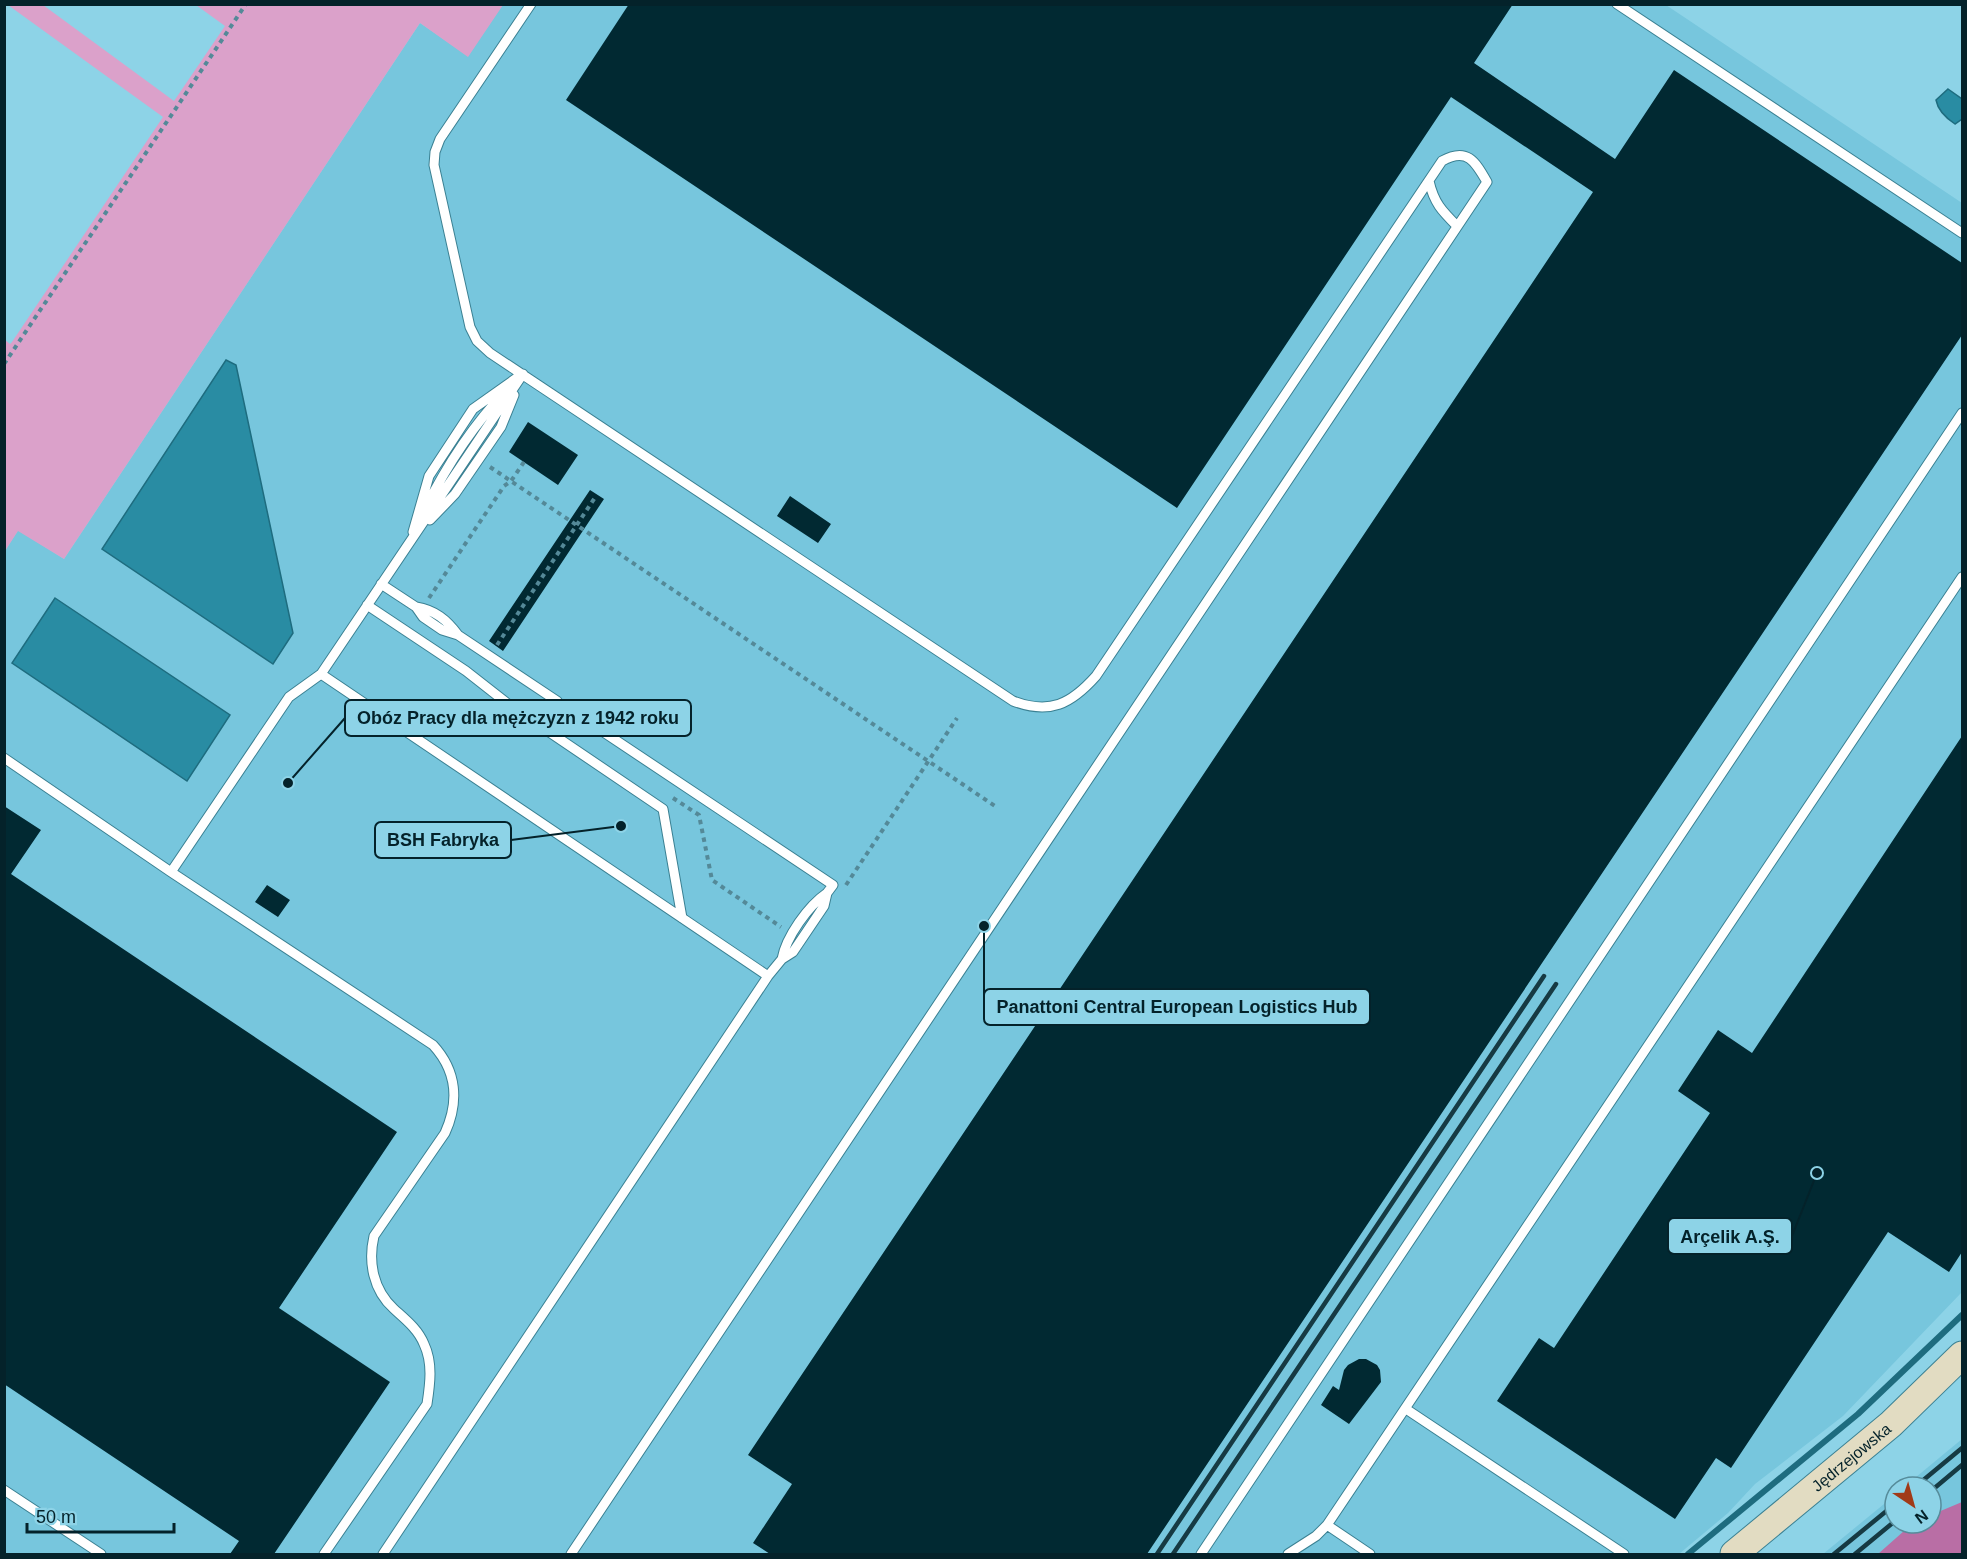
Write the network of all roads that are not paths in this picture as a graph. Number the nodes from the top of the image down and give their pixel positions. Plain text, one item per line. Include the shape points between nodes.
1 (531, 4) edge
2 (1617, 4) edge
3 (1429, 181) junction
4 (1457, 226) junction
5 (1962, 233) edge
6 (523, 374) junction
7 (1962, 413) edge
8 (410, 541) junction
9 (1962, 577) edge
10 (381, 584) junction
11 (367, 605) junction
12 (321, 674) junction
13 (4, 758) edge
14 (171, 873) junction
15 (682, 918) junction
16 (768, 976) junction
17 (1962, 1355) edge
18 (1406, 1409) junction
19 (4, 1490) edge
20 (1327, 1525) junction
21 (101, 1554) edge
22 (324, 1554) edge
23 (383, 1554) edge
24 (571, 1554) edge
25 (1201, 1554) edge
26 (1288, 1554) edge
27 (1371, 1554) edge
28 (1624, 1554) edge
29 (1734, 1554) edge

1 - 6 lane via 440,139 434,165 470,327 490,353
2 - 5 lane
3 - 4 lane via 1433,198
3 - 4 lane via 1442,161 1453,155 1474,160 1487,182
3 - 6 lane via 1096,676 1083,691 1048,708 1013,701
4 - 24 lane
6 - 8 lane
6 - 8 lane via 501,427 455,494
6 - 8 lane via 473,409 429,476
7 - 25 lane
8 - 10 lane
9 - 18 lane
10 - 11 lane
10 - 16 lane via 416,607 429,609 458,634 557,701 563,711 585,726 596,727 833,885 824,906 793,952
11 - 12 lane
11 - 15 lane via 663,809
12 - 14 lane via 289,697
12 - 15 lane
13 - 14 lane
14 - 22 lane via 433,1045 442,1055 453,1083 452,1119 374,1236 371,1251 371,1267 381,1293 425,1345 431,1381 427,1404
15 - 16 lane
16 - 23 lane
17 - 29 street, Jędrzejowska via 1891,1424
18 - 20 lane
18 - 28 lane
19 - 21 lane
20 - 26 lane
20 - 27 lane

